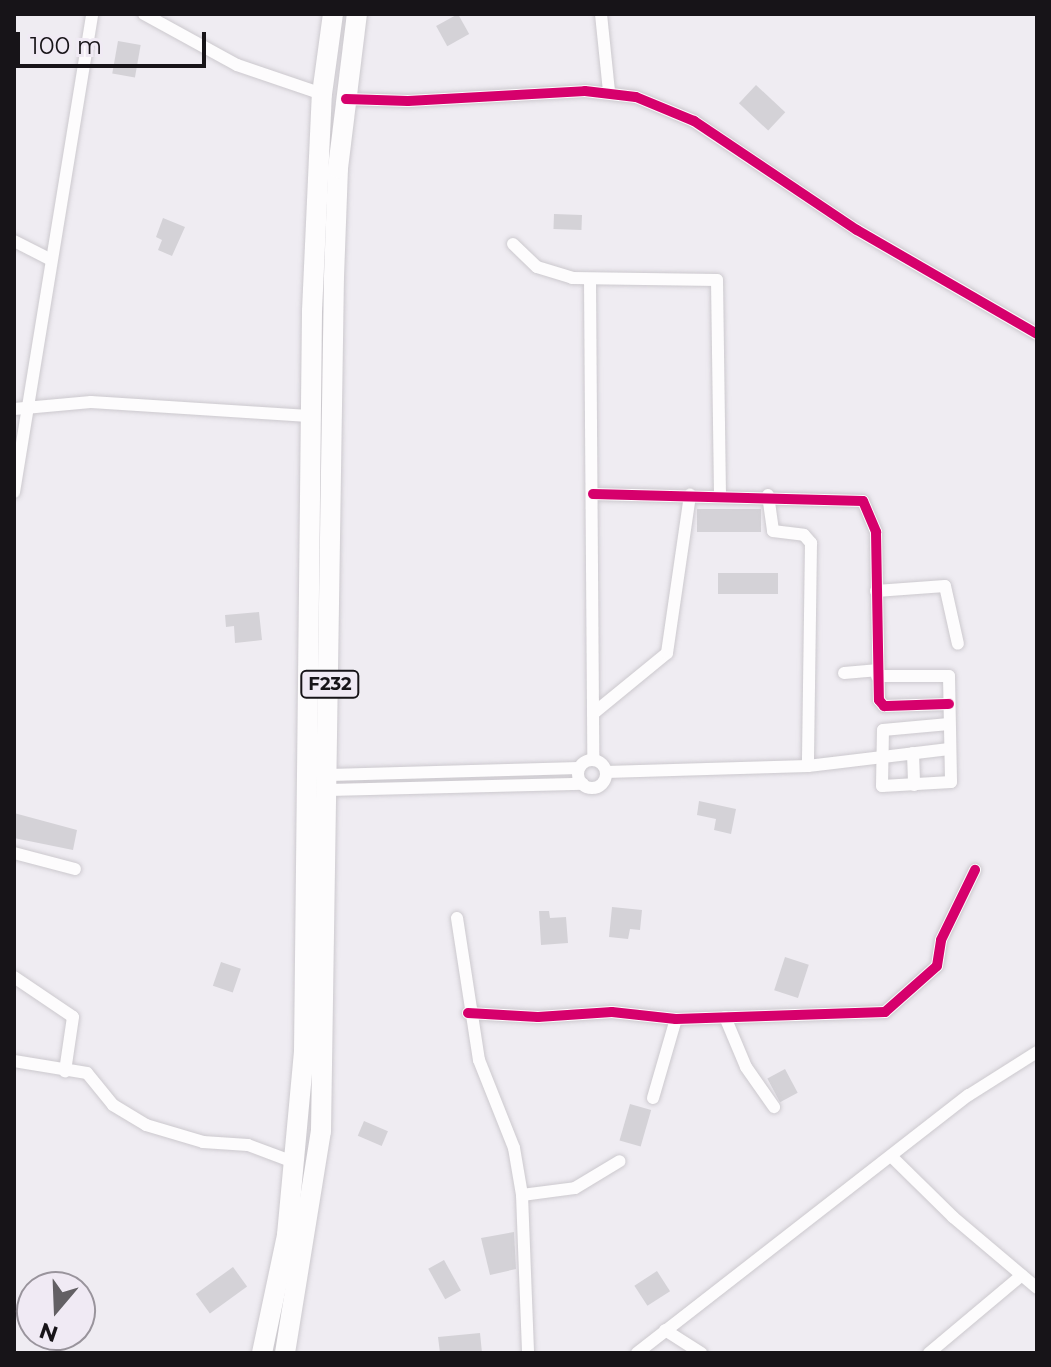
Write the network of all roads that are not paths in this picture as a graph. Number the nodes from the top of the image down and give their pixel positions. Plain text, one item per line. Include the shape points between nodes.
1 (92, 14) edge
2 (144, 14) edge
3 (333, 14) edge
4 (357, 14) edge
5 (601, 14) edge
6 (609, 92) junction
7 (322, 94) junction
8 (346, 99) junction
9 (14, 241) edge
10 (513, 244) dead end
11 (49, 259) junction
12 (590, 280) junction
13 (1037, 334) edge
14 (29, 404) junction
15 (14, 409) edge
16 (309, 416) junction
17 (14, 492) edge
18 (593, 494) junction
19 (690, 495) junction
20 (720, 495) junction
21 (768, 495) junction
22 (876, 591) junction
23 (958, 644) dead end
24 (844, 673) dead end
25 (876, 673) junction
26 (949, 704) junction
27 (912, 706) junction
28 (595, 712) junction
29 (949, 724) junction
30 (913, 726) junction
31 (949, 749) junction
32 (913, 753) junction
33 (882, 757) junction
34 (593, 760) junction
35 (808, 766) junction
36 (579, 768) junction
37 (606, 772) junction
38 (329, 782) junction
39 (583, 784) junction
40 (914, 785) junction
41 (14, 853) edge
42 (75, 869) dead end
43 (975, 870) dead end
44 (457, 918) dead end
45 (14, 977) edge
46 (468, 1013) junction
47 (725, 1017) junction
48 (676, 1019) junction
49 (1037, 1052) edge
50 (14, 1061) edge
51 (65, 1071) junction
52 (653, 1098) dead end
53 (774, 1107) dead end
54 (892, 1157) junction
55 (620, 1161) dead end
56 (296, 1163) junction
57 (522, 1195) junction
58 (1022, 1275) junction
59 (1037, 1288) edge
60 (665, 1330) junction
61 (262, 1353) edge
62 (285, 1353) edge
63 (528, 1353) edge
64 (637, 1353) edge
65 (701, 1353) edge
66 (929, 1353) edge

1 - 11 street
2 - 7 street via 237,65
3 - 7 highway, F232
4 - 8 highway, F232
5 - 6 street
6 - 8 street
6 - 13 street via 694,121 857,230
7 - 16 highway, F232
8 - 38 highway, F232 via 334,277
9 - 11 street
10 - 12 street via 537,267
11 - 14 street
12 - 18 street
12 - 20 street via 717,280
14 - 15 street
14 - 16 street via 172,404
14 - 17 street
16 - 56 highway, F232 via 304,1051
18 - 19 street
18 - 28 street
19 - 20 street
19 - 28 street via 667,653
20 - 21 street
21 - 22 street via 863,501 875,522
21 - 35 street via 773,531 804,535 811,543
22 - 23 street via 945,586
22 - 25 street
24 - 25 street
25 - 26 street via 946,673
25 - 27 street via 880,704
26 - 27 street
26 - 29 street
27 - 30 street
28 - 34 street
29 - 30 street
29 - 31 street
30 - 33 street via 883,730
31 - 32 street
31 - 40 street via 951,782
32 - 33 street
32 - 40 street
33 - 35 street
33 - 40 street via 882,786
34 - 36 street
34 - 37 street
35 - 37 street
36 - 38 street
36 - 39 street
37 - 39 street via 599,786
38 - 39 street
38 - 62 highway, F232 via 321,1131
41 - 42 street
43 - 47 street via 941,940 937,966 894,1008
44 - 46 street
45 - 51 street via 73,1017
46 - 48 street via 538,1017 612,1012
46 - 57 street via 479,1060 514,1148
47 - 48 street
47 - 53 street via 746,1067
48 - 52 street
49 - 54 street via 969,1095
50 - 51 street
51 - 56 street via 87,1073 113,1105 146,1125 203,1142 248,1145
54 - 58 street
54 - 60 street
55 - 57 street via 575,1188
56 - 61 highway, F232
57 - 63 street
58 - 59 street
58 - 66 street
60 - 64 street
60 - 65 street

